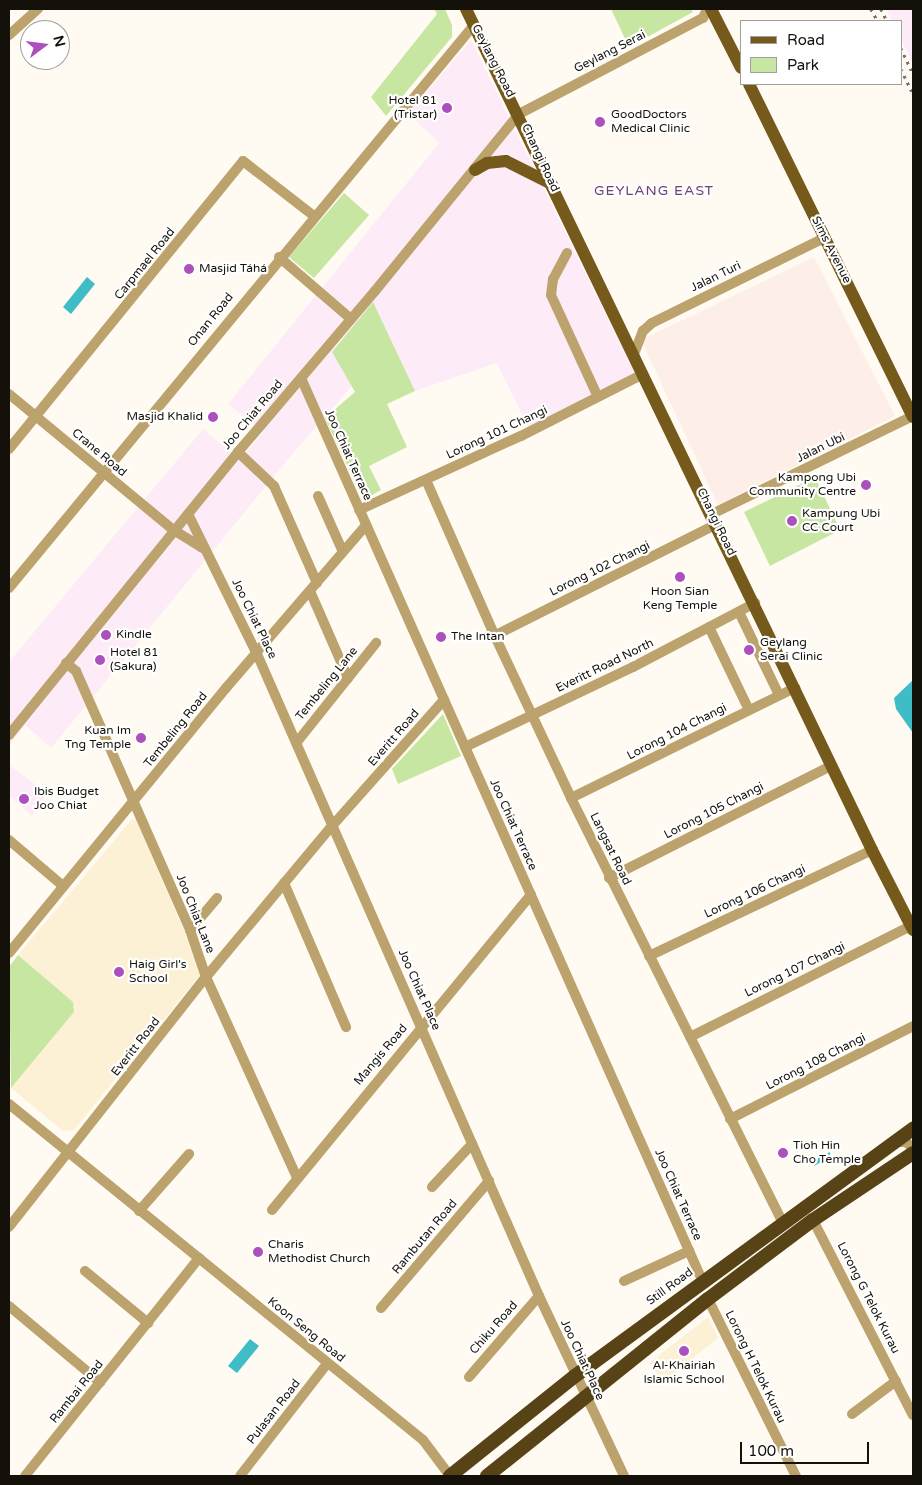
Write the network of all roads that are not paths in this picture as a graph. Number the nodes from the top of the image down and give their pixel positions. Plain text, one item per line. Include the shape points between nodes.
1 (38, 9) edge
2 (466, 9) edge
3 (709, 9) edge
4 (474, 25) junction
5 (9, 35) edge
6 (740, 66) edge
7 (749, 85) edge
8 (520, 114) junction
9 (475, 170) junction
10 (552, 184) junction
11 (314, 216) junction
12 (824, 238) junction
13 (567, 253) dead end
14 (279, 257) junction
15 (351, 319) junction
16 (634, 354) junction
17 (643, 374) junction
18 (301, 378) junction
19 (9, 394) edge
20 (598, 397) junction
21 (37, 415) junction
22 (913, 417) edge
23 (9, 449) edge
24 (238, 452) junction
25 (102, 473) junction
26 (426, 480) junction
27 (318, 496) dead end
28 (359, 510) junction
29 (188, 514) junction
30 (715, 519) junction
31 (366, 525) junction
32 (174, 531) junction
33 (207, 552) junction
34 (343, 552) junction
35 (313, 587) junction
36 (9, 588) edge
37 (755, 603) junction
38 (739, 612) junction
39 (709, 627) junction
40 (494, 636) junction
41 (376, 643) dead end
42 (257, 654) junction
43 (66, 663) junction
44 (348, 678) junction
45 (795, 688) junction
46 (779, 695) junction
47 (444, 700) junction
48 (748, 710) junction
49 (531, 716) junction
50 (9, 735) edge
51 (296, 742) junction
52 (465, 747) junction
53 (831, 766) junction
54 (571, 798) junction
55 (134, 802) junction
56 (332, 826) junction
57 (9, 840) edge
58 (872, 850) junction
59 (610, 878) junction
60 (284, 883) junction
61 (63, 886) junction
62 (531, 895) junction
63 (217, 898) dead end
64 (912, 928) edge
65 (190, 930) junction
66 (9, 953) edge
67 (649, 956) junction
68 (206, 977) junction
69 (346, 1026) dead end
70 (422, 1026) junction
71 (913, 1026) edge
72 (690, 1037) junction
73 (9, 1104) edge
74 (730, 1119) junction
75 (913, 1129) edge
76 (894, 1142) junction
77 (472, 1144) junction
78 (913, 1148) edge
79 (882, 1151) junction
80 (69, 1153) junction
81 (913, 1153) edge
82 (189, 1154) dead end
83 (895, 1166) junction
84 (297, 1178) junction
85 (489, 1181) junction
86 (432, 1187) dead end
87 (139, 1210) junction
88 (272, 1210) dead end
89 (813, 1220) junction
90 (783, 1223) junction
91 (9, 1227) edge
92 (689, 1251) junction
93 (199, 1258) junction
94 (85, 1271) dead end
95 (624, 1281) dead end
96 (703, 1282) junction
97 (539, 1296) junction
98 (708, 1299) junction
99 (9, 1306) edge
100 (381, 1308) dead end
101 (148, 1323) junction
102 (328, 1364) junction
103 (575, 1376) junction
104 (469, 1377) dead end
105 (896, 1380) junction
106 (100, 1382) junction
107 (584, 1396) junction
108 (852, 1414) dead end
109 (913, 1415) edge
110 (792, 1475) edge
111 (26, 1476) edge
112 (240, 1476) edge
113 (450, 1476) edge
114 (486, 1476) edge
115 (624, 1476) edge

1 - 5 street
2 - 4 main road, Geylang Road
3 - 6 main road
3 - 8 street, Geylang Serai via 703,18
4 - 8 main road, Geylang Road
4 - 11 street, Onan Road
7 - 12 main road, Sims Avenue
8 - 9 street, Joo Chiat Road
8 - 10 main road, Changi Road
9 - 10 main road via 487,163 506,161
9 - 15 street, Joo Chiat Road
10 - 16 main road, Changi Road
11 - 14 street, Onan Road
11 - 21 street, Carpmael Road via 243,162
12 - 16 street, Jalan Turi via 652,323 643,331
12 - 22 main road, Sims Avenue
13 - 20 street via 553,279 551,295
14 - 15 street
14 - 25 street, Onan Road
15 - 18 street, Joo Chiat Road
16 - 17 main road, Changi Road
17 - 20 street, Lorong 101 Changi
17 - 30 main road, Changi Road
18 - 24 street, Joo Chiat Road
18 - 28 street, Joo Chiat Terrace
19 - 21 street, Crane Road
20 - 26 street, Lorong 101 Changi
21 - 23 street, Carpmael Road
21 - 25 street, Crane Road
22 - 30 street, Jalan Ubi
24 - 29 street, Joo Chiat Road
24 - 35 street via 274,486
25 - 32 street, Crane Road
25 - 36 street, Onan Road
26 - 28 street, Lorong 101 Changi
26 - 40 street, Langsat Road
27 - 34 street
28 - 31 street, Joo Chiat Terrace
29 - 32 street, Joo Chiat Road
29 - 33 street, Joo Chiat Place
30 - 37 main road, Changi Road
30 - 40 street, Lorong 102 Changi via 649,559
31 - 34 street, Tembeling Road
31 - 47 street, Joo Chiat Terrace
32 - 33 street, Crane Road via 193,540
32 - 43 street, Joo Chiat Road
33 - 42 street, Joo Chiat Place
34 - 35 street, Tembeling Road
35 - 42 street, Tembeling Road
35 - 44 street
37 - 38 street, Everitt Road North
37 - 45 main road, Changi Road
38 - 39 street, Everitt Road North
38 - 46 street
39 - 48 street
39 - 49 street, Everitt Road North
40 - 49 street, Langsat Road
41 - 44 street, Tembeling Lane
42 - 51 street, Joo Chiat Place
42 - 55 street, Tembeling Road
43 - 50 street, Joo Chiat Road
43 - 55 street, Joo Chiat Lane via 76,671
44 - 51 street, Tembeling Lane
45 - 46 street, Lorong 104 Changi
45 - 53 main road, Changi Road
46 - 48 street, Lorong 104 Changi
47 - 52 street, Joo Chiat Terrace
47 - 56 street, Everitt Road
48 - 54 street, Lorong 104 Changi
49 - 52 street, Everitt Road North
49 - 54 street, Langsat Road
51 - 56 street, Joo Chiat Place
52 - 62 street, Joo Chiat Terrace
53 - 58 main road, Changi Road
53 - 59 street, Lorong 105 Changi
54 - 59 street, Langsat Road
55 - 61 street, Tembeling Road
55 - 65 street, Joo Chiat Lane
56 - 60 street, Everitt Road
56 - 70 street, Joo Chiat Place
57 - 61 street
58 - 64 main road, Changi Road
58 - 67 street, Lorong 106 Changi
59 - 67 street, Langsat Road
60 - 68 street, Everitt Road
60 - 69 street
61 - 66 street, Tembeling Road
62 - 70 street, Mangis Road
62 - 92 street, Joo Chiat Terrace
63 - 65 street
64 - 72 street, Lorong 107 Changi
65 - 68 street, Joo Chiat Lane
67 - 72 street, Langsat Road
68 - 80 street, Everitt Road
68 - 84 street, Joo Chiat Lane
70 - 77 street, Joo Chiat Place
70 - 84 street, Mangis Road
71 - 74 street, Lorong 108 Changi
72 - 74 street, Langsat Road
73 - 80 street, Koon Seng Road
74 - 90 street, Langsat Road
75 - 76 highway, Still Road
76 - 78 street via 906,1142
76 - 79 highway, Still Road
77 - 85 street, Joo Chiat Place
77 - 86 street
79 - 83 highway via 894,1156
79 - 90 highway, Still Road
80 - 87 street, Koon Seng Road
80 - 91 street, Everitt Road
81 - 83 highway
82 - 87 street
83 - 89 highway
84 - 88 street, Mangis Road
85 - 97 street, Joo Chiat Place via 531,1267
85 - 100 street, Rambutan Road
87 - 93 street, Koon Seng Road
89 - 98 highway
89 - 105 street, Lorong G Telok Kurau
90 - 96 highway, Still Road
92 - 95 street
92 - 96 street, Joo Chiat Terrace
93 - 101 street, Rambai Road
93 - 102 street, Koon Seng Road
94 - 101 street
96 - 103 highway, Still Road
97 - 103 street, Joo Chiat Place
97 - 104 street, Chiku Road
98 - 107 highway
98 - 110 street, Lorong H Telok Kurau
99 - 106 street
101 - 106 street, Rambai Road
102 - 112 street, Pulasan Road
102 - 113 street, Koon Seng Road via 424,1440
103 - 107 street, Joo Chiat Place
103 - 113 highway, Still Road
105 - 108 street
105 - 109 street, Lorong G Telok Kurau
106 - 111 street, Rambai Road
107 - 114 highway
107 - 115 street, Joo Chiat Place

